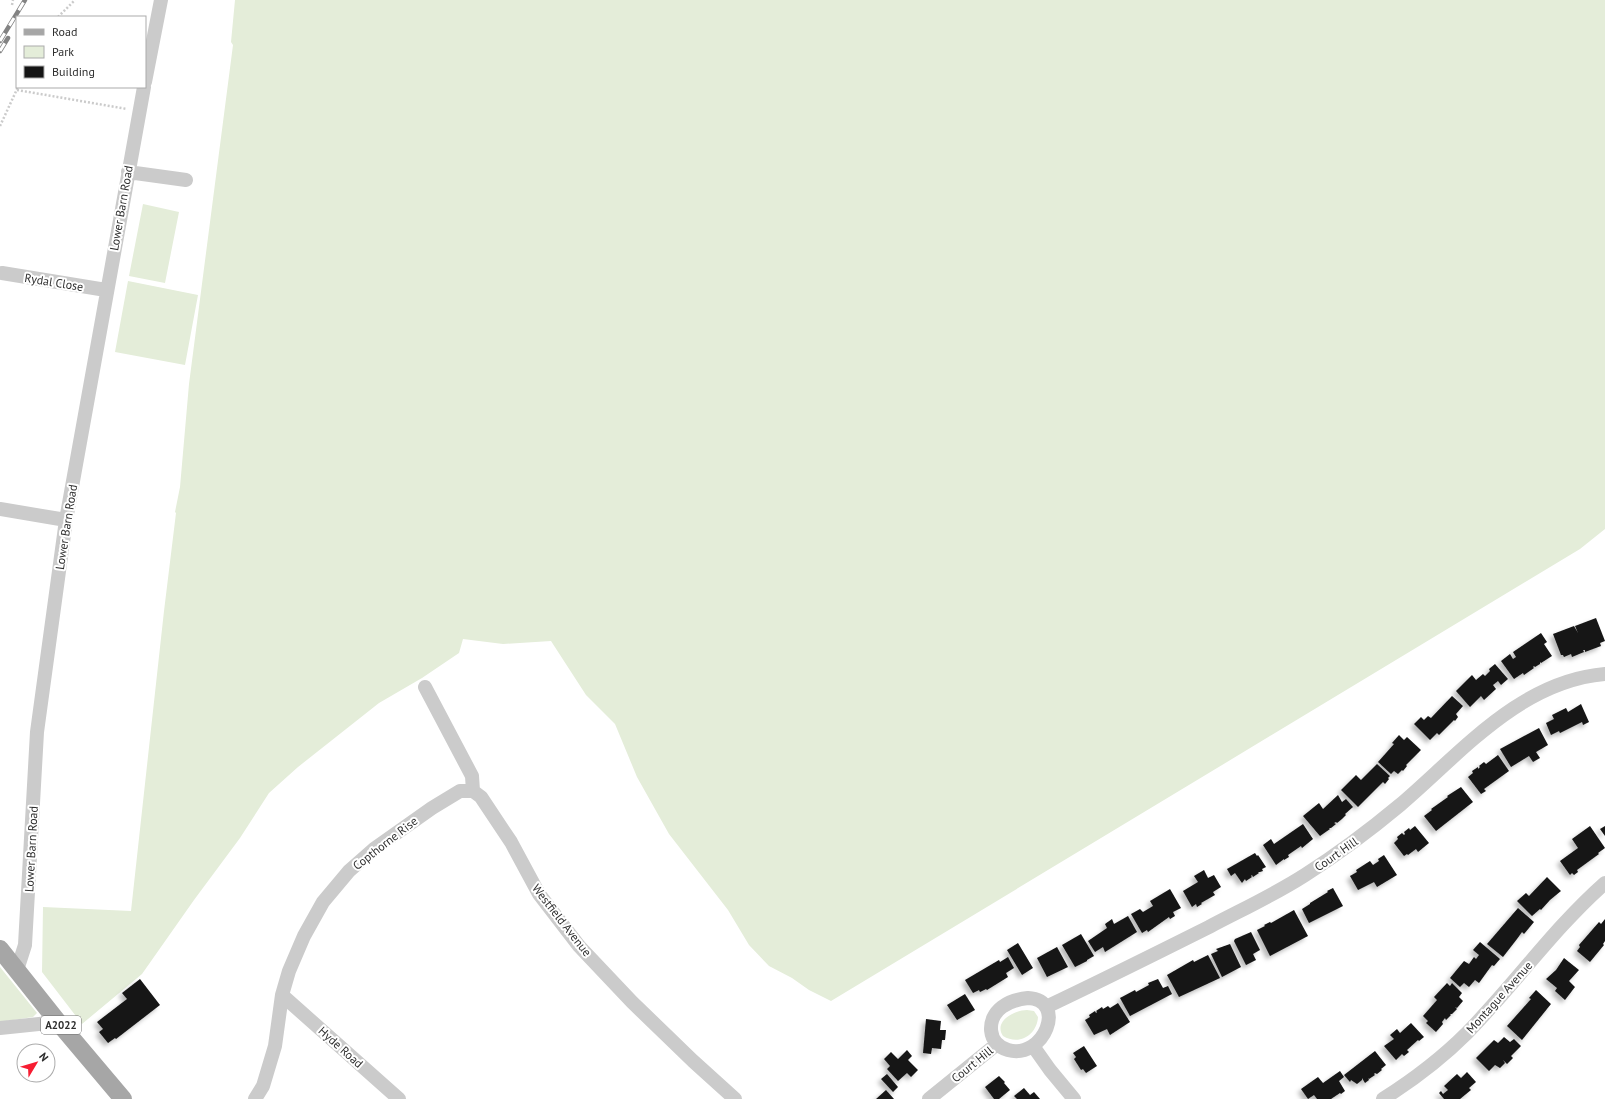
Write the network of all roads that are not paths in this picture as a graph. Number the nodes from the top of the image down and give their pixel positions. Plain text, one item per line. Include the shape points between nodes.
1 (161, 0) edge
2 (146, 77) edge
3 (144, 88) edge
4 (128, 172) junction
5 (186, 180) dead end
6 (2, 273) dead end
7 (106, 290) junction
8 (0, 509) edge
9 (66, 520) junction
10 (1605, 674) edge
11 (425, 687) dead end
12 (473, 790) junction
13 (1605, 883) edge
14 (0, 949) edge
15 (17, 970) junction
16 (282, 996) junction
17 (1046, 1007) junction
18 (58, 1022) junction
19 (0, 1028) edge
20 (997, 1044) junction
21 (1034, 1046) junction
22 (123, 1099) edge
23 (255, 1099) edge
24 (399, 1099) edge
25 (735, 1099) edge
26 (929, 1099) edge
27 (1074, 1099) edge
28 (1383, 1099) edge

1 - 2 street
3 - 4 street, Lower Barn Road
4 - 5 street
4 - 7 street, Lower Barn Road
6 - 7 street, Rydal Close
7 - 9 street, Lower Barn Road
8 - 9 street
9 - 15 street, Lower Barn Road via 38,732 26,945
10 - 17 street, Court Hill via 1582,677 1561,684 1532,697 1510,711 1464,747 1376,825 1293,882
11 - 12 street via 472,776
12 - 16 street, Copthorne Rise via 460,791 432,808 374,849 349,871 323,902 304,936
12 - 25 street, Westfield Avenue via 481,797 511,842 539,894 579,946 632,1002
13 - 28 street, Montague Avenue via 1567,920 1466,1034 1417,1076
14 - 15 main road, A2022
15 - 18 main road, A2022
16 - 23 street, Copthorne Rise via 275,1046
16 - 24 street, Hyde Road
17 - 20 street, Court Hill via 1038,1000 1028,998 1003,1006 995,1014 991,1025 992,1036
17 - 21 street via 1048,1026
18 - 19 street
18 - 22 main road, A2022
20 - 21 street, Court Hill via 1012,1051
20 - 26 street, Court Hill
21 - 27 street

